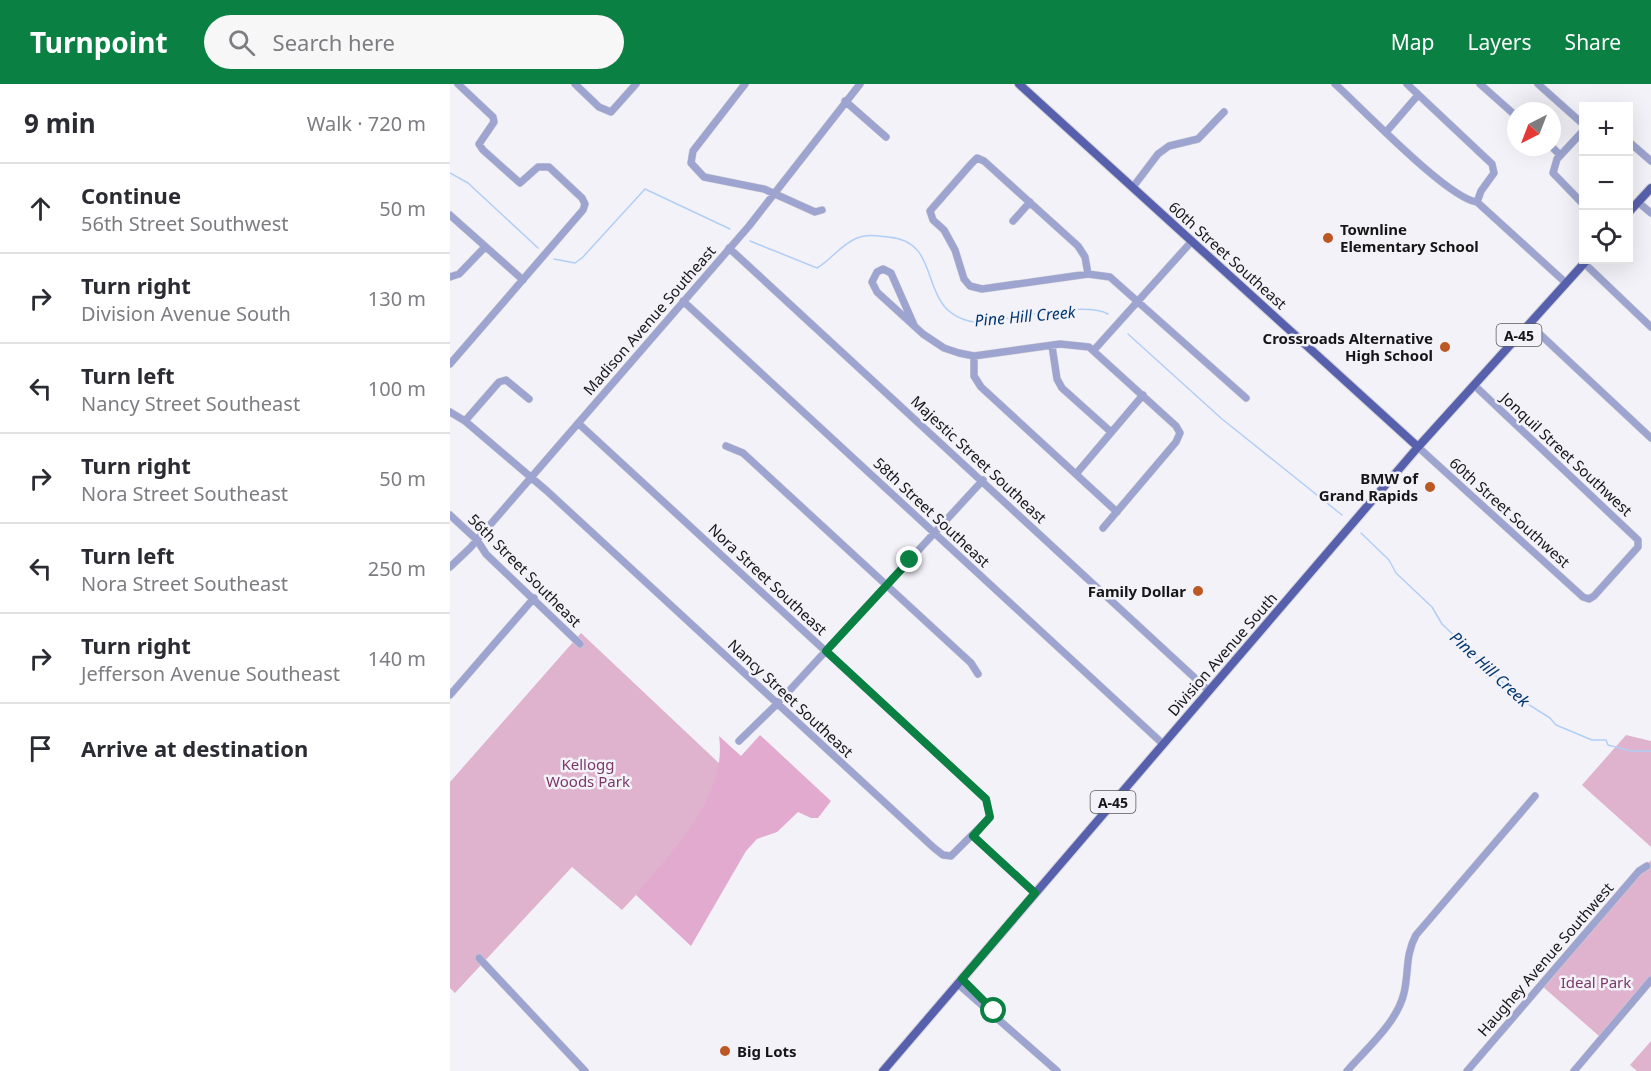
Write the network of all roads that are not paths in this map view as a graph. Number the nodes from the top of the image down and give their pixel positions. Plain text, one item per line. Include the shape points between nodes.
1 (458, 84) edge
2 (575, 84) edge
3 (636, 84) edge
4 (745, 84) edge
5 (860, 84) edge
6 (1019, 84) edge
7 (1335, 84) edge
8 (1407, 84) edge
9 (1480, 84) edge
10 (1538, 84) edge
11 (1419, 95) junction
12 (845, 101) junction
13 (1507, 108) edge
14 (1224, 112) dead end
15 (1579, 122) edge
16 (1387, 131) junction
17 (1579, 133) edge
18 (886, 137) dead end
19 (1633, 145) edge
20 (1561, 154) edge
21 (1559, 156) edge
22 (1651, 161) edge
23 (1133, 187) junction
24 (1651, 188) edge
25 (774, 192) junction
26 (1579, 200) edge
27 (1030, 202) junction
28 (1477, 202) junction
29 (1638, 202) junction
30 (822, 210) dead end
31 (1631, 210) edge
32 (1651, 213) edge
33 (450, 215) edge
34 (1013, 221) dead end
35 (1192, 241) junction
36 (484, 247) junction
37 (729, 248) junction
38 (1582, 264) edge
39 (1588, 264) edge
40 (1088, 274) junction
41 (450, 277) edge
42 (523, 280) junction
43 (1566, 283) junction
44 (683, 301) junction
45 (1138, 301) junction
46 (1529, 324) junction
47 (914, 325) junction
48 (1651, 327) edge
49 (1052, 346) junction
50 (1094, 350) junction
51 (974, 356) junction
52 (450, 364) edge
53 (1474, 385) junction
54 (1143, 395) junction
55 (1246, 398) dead end
56 (529, 399) dead end
57 (450, 412) edge
58 (465, 421) junction
59 (578, 423) junction
60 (1111, 432) junction
61 (1651, 438) edge
62 (726, 446) dead end
63 (1418, 447) junction
64 (1076, 474) junction
65 (530, 478) junction
66 (983, 480) junction
67 (1117, 512) junction
68 (450, 515) edge
69 (1103, 528) dead end
70 (935, 532) junction
71 (477, 540) junction
72 (450, 567) edge
73 (886, 585) junction
74 (1583, 597) joint
75 (534, 598) junction
76 (580, 644) dead end
77 (826, 651) junction
78 (978, 674) dead end
79 (1209, 691) junction
80 (450, 695) edge
81 (777, 704) junction
82 (739, 741) dead end
83 (1163, 744) junction
84 (1535, 796) dead end
85 (973, 836) junction
86 (1647, 866) dead end
87 (1035, 893) junction
88 (479, 958) dead end
89 (1651, 980) edge
90 (960, 981) junction
91 (585, 1071) edge
92 (883, 1071) edge
93 (1057, 1071) edge
94 (1347, 1071) edge
95 (1467, 1071) edge
96 (1574, 1071) edge

1 - 42 street via 493,117 494,122 479,144 483,150 520,183 538,167 549,167 585,204
2 - 3 street via 599,107 611,112
4 - 25 street via 699,143 691,163 699,174 711,179
5 - 12 street, Madison Avenue Southeast
6 - 23 main road, 60th Street Southeast
7 - 16 street
8 - 11 street
9 - 13 street
10 - 15 street
11 - 16 street
11 - 28 street via 1492,165 1494,173
12 - 18 street
12 - 25 street, Madison Avenue Southeast
14 - 23 street via 1198,139 1169,146 1158,154
16 - 28 street via 1458,195
17 - 20 street
19 - 22 street
21 - 26 street via 1553,173
23 - 35 main road, 60th Street Southeast
24 - 29 main road
25 - 30 street via 815,212
25 - 37 street, Madison Avenue Southeast
27 - 34 street
27 - 40 street via 1078,246
27 - 40 street via 977,158 930,211 950,239 970,286 982,289
28 - 43 street
29 - 31 main road
29 - 32 street
33 - 36 street
35 - 45 street
35 - 63 main road, 60th Street Southeast
36 - 41 street via 459,274
36 - 42 street
37 - 44 street, Madison Avenue Southeast
37 - 66 street, Majestic Street Southeast
38 - 43 main road, Division Avenue South / A-45
39 - 48 street
40 - 45 street via 1110,277
42 - 52 street
43 - 46 main road, Division Avenue South / A-45
44 - 59 street, Madison Avenue Southeast
44 - 70 street, 58th Street Southeast
45 - 50 street
45 - 55 street
46 - 53 main road, Division Avenue South / A-45
46 - 61 street
47 - 47 street via 873,286 877,272 883,269 891,273
47 - 51 street via 945,348
49 - 50 street
49 - 51 street
49 - 60 street via 1062,388
50 - 54 street
51 - 64 street via 974,376 981,387
53 - 63 main road, Division Avenue South / A-45
53 - 74 street, Jonquil Street Southwest via 1639,543 1594,596
54 - 60 street
54 - 67 street via 1180,433
56 - 58 street via 506,380 499,382
57 - 58 street, Nancy Street Southeast
58 - 65 street, Nancy Street Southeast
59 - 65 street, Madison Avenue Southeast
59 - 77 street, Nora Street Southeast
60 - 64 street
62 - 73 street via 743,453
63 - 74 street, 60th Street Southwest
63 - 79 main road, Division Avenue South / A-45
64 - 67 street
65 - 71 street, Madison Avenue Southeast
65 - 81 street, Nancy Street Southeast
66 - 70 street
66 - 79 street, Majestic Street Southeast
67 - 69 street
68 - 71 street, 56th Street Southeast
70 - 73 street
70 - 83 street, 58th Street Southeast
71 - 72 street, Madison Avenue Southeast
71 - 75 street, 56th Street Southeast via 486,554
73 - 77 street
73 - 78 street via 971,663
75 - 76 street, 56th Street Southeast
75 - 80 street
77 - 81 street
77 - 85 street, Nora Street Southeast via 986,799 990,817
79 - 83 main road, Division Avenue South / A-45
81 - 82 street
81 - 85 street, Nancy Street Southeast via 943,855 951,856
83 - 87 main road, Division Avenue South / A-45
84 - 94 street via 1416,935 1406,960 1400,1007
85 - 87 street
86 - 95 street, Haughey Avenue Southwest
87 - 90 main road, Division Avenue South / A-45
88 - 91 street
89 - 96 street
90 - 92 main road, Division Avenue South / A-45
90 - 93 street

